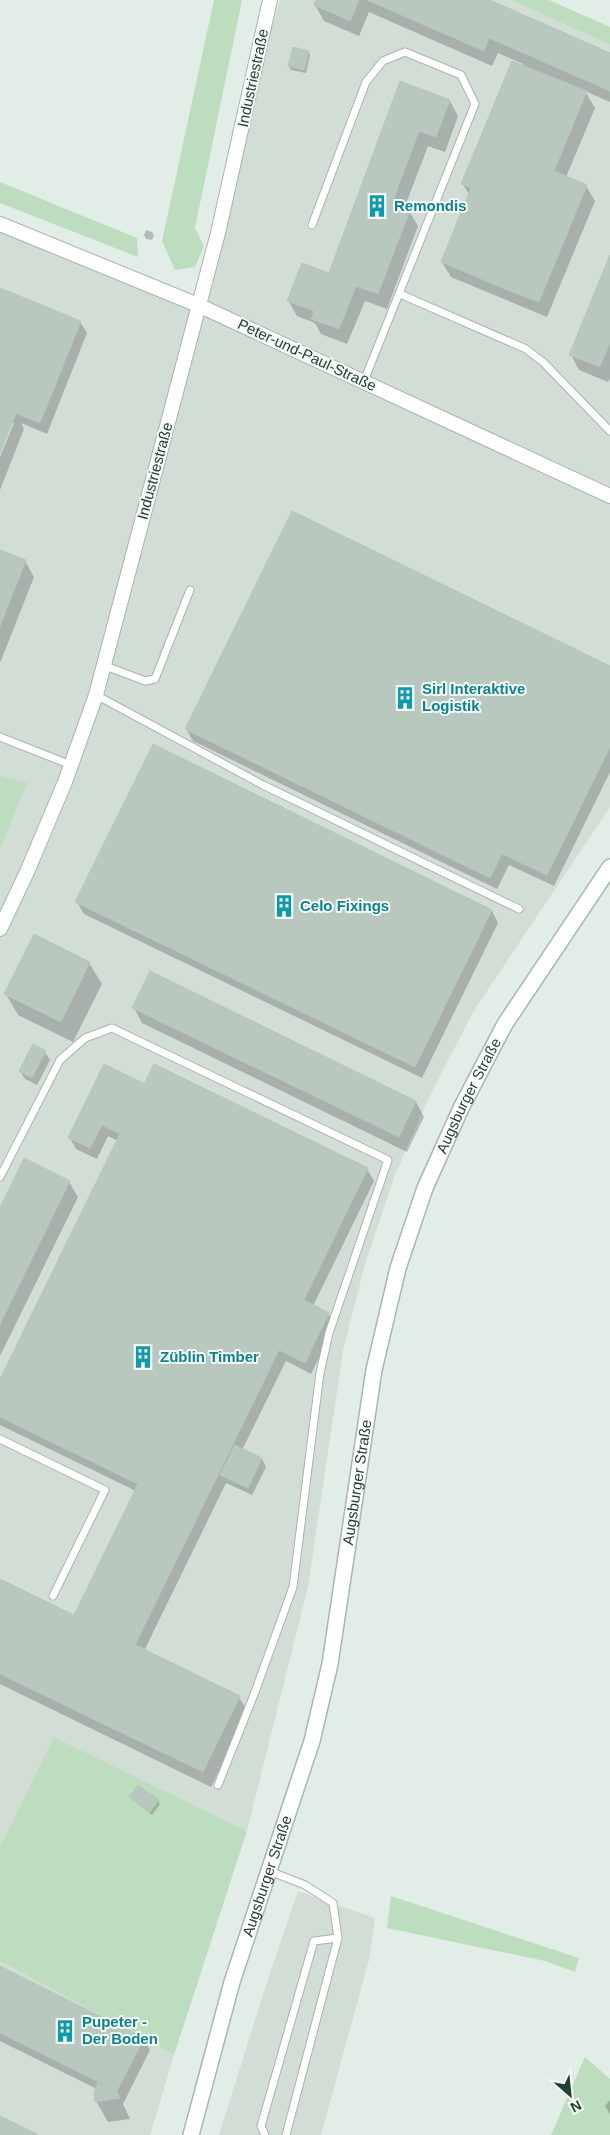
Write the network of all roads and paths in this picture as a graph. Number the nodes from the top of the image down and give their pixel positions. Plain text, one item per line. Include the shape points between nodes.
1 (270, 0) edge
2 (0, 224) edge
3 (312, 225) dead end
4 (400, 294) junction
5 (198, 305) junction
6 (364, 381) junction
7 (610, 431) edge
8 (610, 496) edge
9 (190, 590) dead end
10 (104, 665) junction
11 (96, 696) junction
12 (0, 737) edge
13 (70, 765) junction
14 (610, 867) edge
15 (519, 909) dead end
16 (0, 929) edge
17 (0, 1177) edge
18 (0, 1438) edge
19 (53, 1596) dead end
20 (218, 1785) dead end
21 (269, 1871) junction
22 (338, 1938) junction
23 (191, 2135) edge
24 (265, 2135) edge
25 (286, 2135) edge

1 - 5 street, Industriestraße via 218,234
2 - 5 street, Peter-und-Paul-Straße
3 - 4 lane via 366,82 383,61 406,52 461,76 475,104
4 - 6 lane
4 - 7 lane via 526,349 543,362
5 - 6 street, Peter-und-Paul-Straße
5 - 10 street, Industriestraße
6 - 8 street, Peter-und-Paul-Straße
9 - 10 lane via 155,679 145,681
10 - 11 street, Industriestraße
11 - 13 street, Industriestraße
11 - 15 lane via 264,785
12 - 13 lane
13 - 16 street, Industriestraße
14 - 21 main road, Augsburger Straße via 510,1016 461,1108 425,1188 398,1268 374,1370 330,1664 312,1740
17 - 20 lane via 60,1060 85,1038 112,1028 388,1160 329,1332 320,1373 293,1587
18 - 19 lane via 105,1490
21 - 22 lane via 305,1885 333,1903
21 - 23 main road, Augsburger Straße via 232,1982
22 - 24 lane via 314,1941 261,2126
22 - 25 lane

